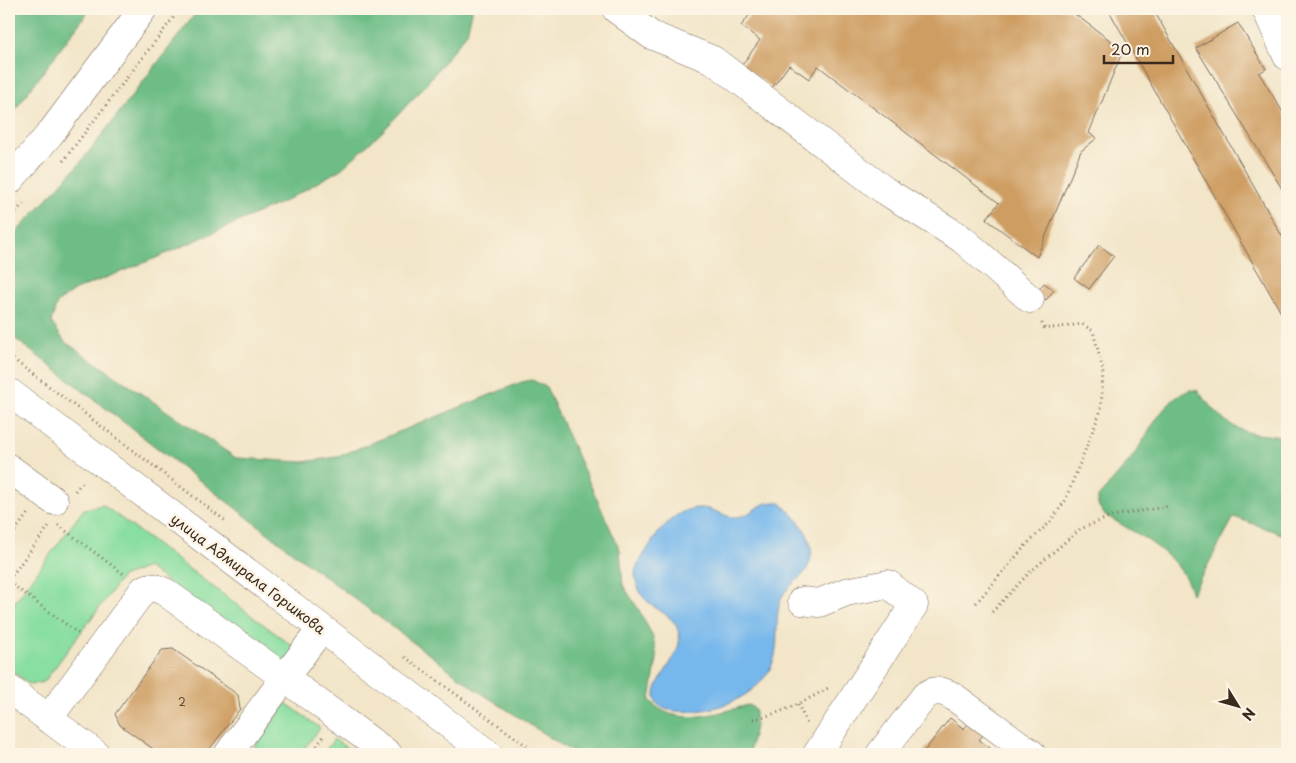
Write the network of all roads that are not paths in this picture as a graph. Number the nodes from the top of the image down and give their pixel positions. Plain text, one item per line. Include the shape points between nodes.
1 (143, 9) edge
2 (616, 9) edge
3 (1266, 9) edge
4 (1287, 56) edge
5 (9, 180) edge
6 (1030, 299) road end
7 (9, 392) edge
8 (9, 468) edge
9 (64, 497) road end
10 (802, 601) dead end
11 (321, 629) junction
12 (285, 678) junction
13 (9, 689) edge
14 (48, 719) junction
15 (384, 753) edge
16 (1028, 753) edge
17 (96, 754) edge
18 (228, 754) edge
19 (488, 754) edge
20 (817, 754) edge
21 (880, 754) edge

1 - 5 main road via 50,134
2 - 6 main road via 651,34 713,60 884,190 962,239
3 - 4 main road
7 - 11 main road, улица Адмирала Горшкова
8 - 9 main road
10 - 20 main road via 819,603 846,592 888,584 914,605
11 - 12 main road
11 - 19 main road, улица Адмирала Горшкова
12 - 14 main road via 165,592 151,587 144,589
12 - 15 main road
12 - 18 main road
13 - 14 main road
14 - 17 main road
16 - 21 main road via 954,697 938,691 924,697

